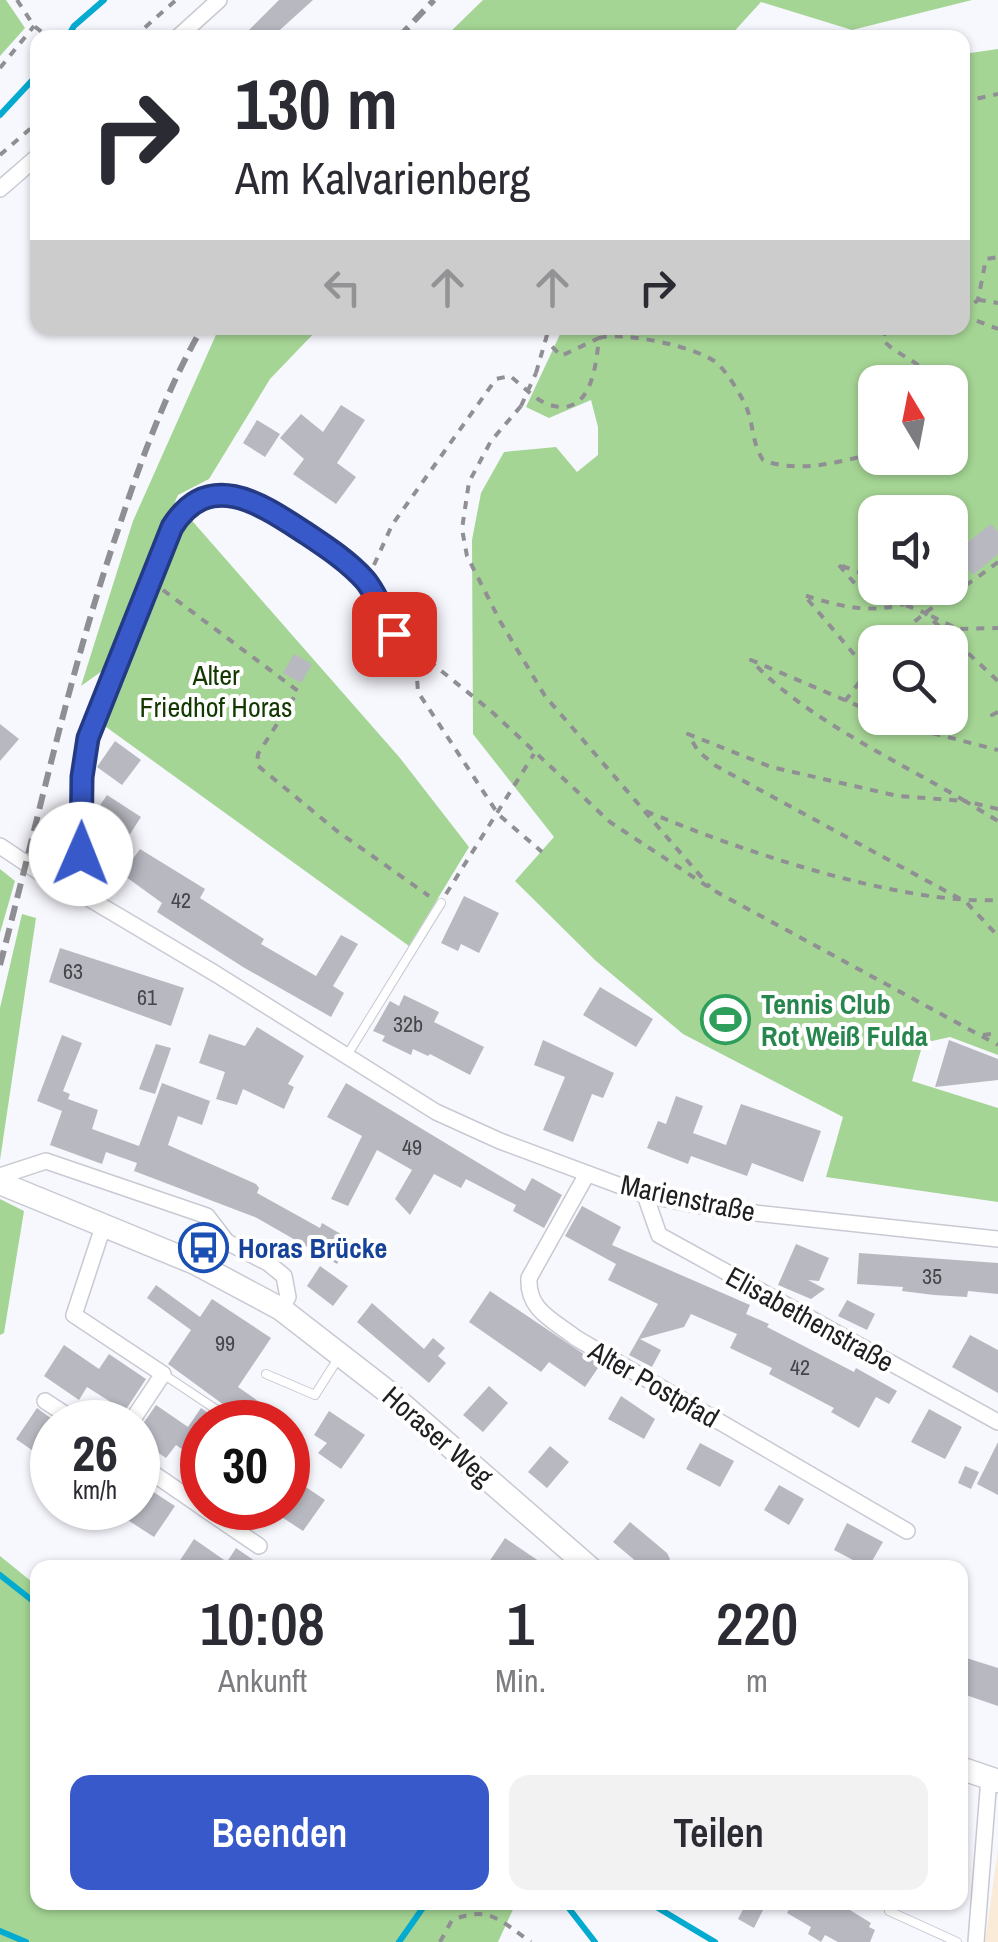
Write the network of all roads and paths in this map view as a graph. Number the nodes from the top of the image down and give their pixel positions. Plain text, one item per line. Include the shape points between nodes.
1 (17, 0) edge
2 (176, 0) edge
3 (219, 0) edge
4 (34, 26) junction
5 (31, 30) edge
6 (39, 30) edge
7 (142, 30) edge
8 (185, 30) edge
9 (30, 31) edge
10 (0, 68) edge
11 (998, 94) edge
12 (970, 100) edge
13 (30, 129) edge
14 (0, 155) edge
15 (30, 163) edge
16 (0, 188) edge
17 (998, 257) edge
18 (970, 299) edge
19 (978, 300) junction
20 (998, 304) edge
21 (970, 307) edge
22 (970, 317) edge
23 (998, 328) edge
24 (546, 335) edge
25 (608, 335) edge
26 (620, 335) edge
27 (884, 335) edge
28 (598, 338) junction
29 (545, 339) junction
30 (917, 365) edge
31 (858, 456) edge
32 (998, 562) edge
33 (858, 571) edge
34 (151, 582) junction
35 (367, 582) junction
36 (858, 586) edge
37 (968, 586) edge
38 (901, 605) edge
39 (907, 605) edge
40 (935, 605) edge
41 (925, 612) junction
42 (910, 625) edge
43 (998, 628) edge
44 (414, 650) junction
45 (858, 660) edge
46 (998, 681) edge
47 (858, 685) edge
48 (845, 701) junction
49 (858, 706) edge
50 (940, 735) edge
51 (998, 750) edge
52 (534, 754) junction
53 (964, 801) junction
54 (642, 809) junction
55 (998, 809) edge
56 (498, 814) junction
57 (998, 822) edge
58 (0, 846) edge
59 (542, 852) dead end
60 (68, 886) junction
61 (713, 890) junction
62 (998, 900) edge
63 (966, 902) junction
64 (441, 904) junction
65 (998, 936) edge
66 (998, 1033) edge
67 (980, 1035) junction
68 (998, 1044) edge
69 (346, 1057) junction
70 (587, 1174) junction
71 (0, 1180) edge
72 (645, 1195) junction
73 (102, 1227) junction
74 (998, 1239) edge
75 (281, 1309) junction
76 (342, 1354) junction
77 (163, 1374) junction
78 (266, 1374) dead end
79 (145, 1400) edge
80 (202, 1400) edge
81 (998, 1422) edge
82 (237, 1530) edge
83 (907, 1531) dead end
84 (260, 1546) dead end
85 (581, 1560) edge
86 (968, 1771) edge
87 (993, 1779) edge
88 (888, 1911) dead end
89 (440, 1942) edge
90 (531, 1942) edge
91 (958, 1942) edge
92 (976, 1942) edge

1 - 4 path
2 - 7 path
3 - 8 street
4 - 5 path
4 - 6 path
9 - 10 path
11 - 12 path
13 - 14 path
15 - 16 street
17 - 19 path via 986,259
18 - 19 path
19 - 20 path
19 - 21 path
22 - 23 path
24 - 29 path
25 - 28 path
26 - 31 path via 715,360 747,407 763,460 803,466
27 - 30 path via 894,353
28 - 29 path via 561,356
28 - 35 path via 594,380 566,406 548,405 510,376 496,378 392,524
29 - 54 path, bridge via 520,406 491,440 469,482 462,529 500,621 546,696
32 - 37 path
33 - 36 path via 839,564
34 - 35 street via 172,527 188,506 232,496 273,512
34 - 60 street via 88,738 81,854
34 - 64 path via 298,691 257,765
35 - 44 street via 394,634
38 - 45 path via 854,608 804,595
39 - 41 path
40 - 41 path
41 - 42 path
41 - 43 path via 958,629
41 - 46 path
44 - 52 path via 491,710
44 - 56 path via 418,692
47 - 48 path
48 - 49 path
48 - 53 path via 751,660 826,719
50 - 51 path
52 - 56 path
52 - 61 path via 610,822
53 - 55 path
53 - 57 path
53 - 63 path via 898,796 771,766 688,734 716,766
54 - 61 path
54 - 63 path via 782,860
56 - 59 path
56 - 64 path
58 - 60 street, Marienstraße
60 - 69 street, Marienstraße
61 - 67 path
62 - 63 path
63 - 65 path
64 - 69 lane
66 - 67 path
67 - 68 path
69 - 70 street, Marienstraße via 436,1112
70 - 72 street, Marienstraße
70 - 83 street, Alter Postpfad via 529,1278 528,1295 536,1306 576,1338
71 - 73 main road, Horaser Weg
71 - 75 street, Horaser Weg via 46,1161 207,1216 227,1242 284,1276 288,1297
72 - 74 street, Marienstraße
72 - 81 street, Elisabethenstraße via 660,1236
73 - 75 main road, Horaser Weg via 195,1264
73 - 77 street via 74,1315
75 - 76 main road, Horaser Weg
76 - 78 lane via 315,1395
76 - 85 main road, Horaser Weg
77 - 79 street
77 - 80 lane
82 - 84 street
86 - 87 main road
87 - 92 street
88 - 91 lane
89 - 90 path via 452,1920 474,1912 490,1914

